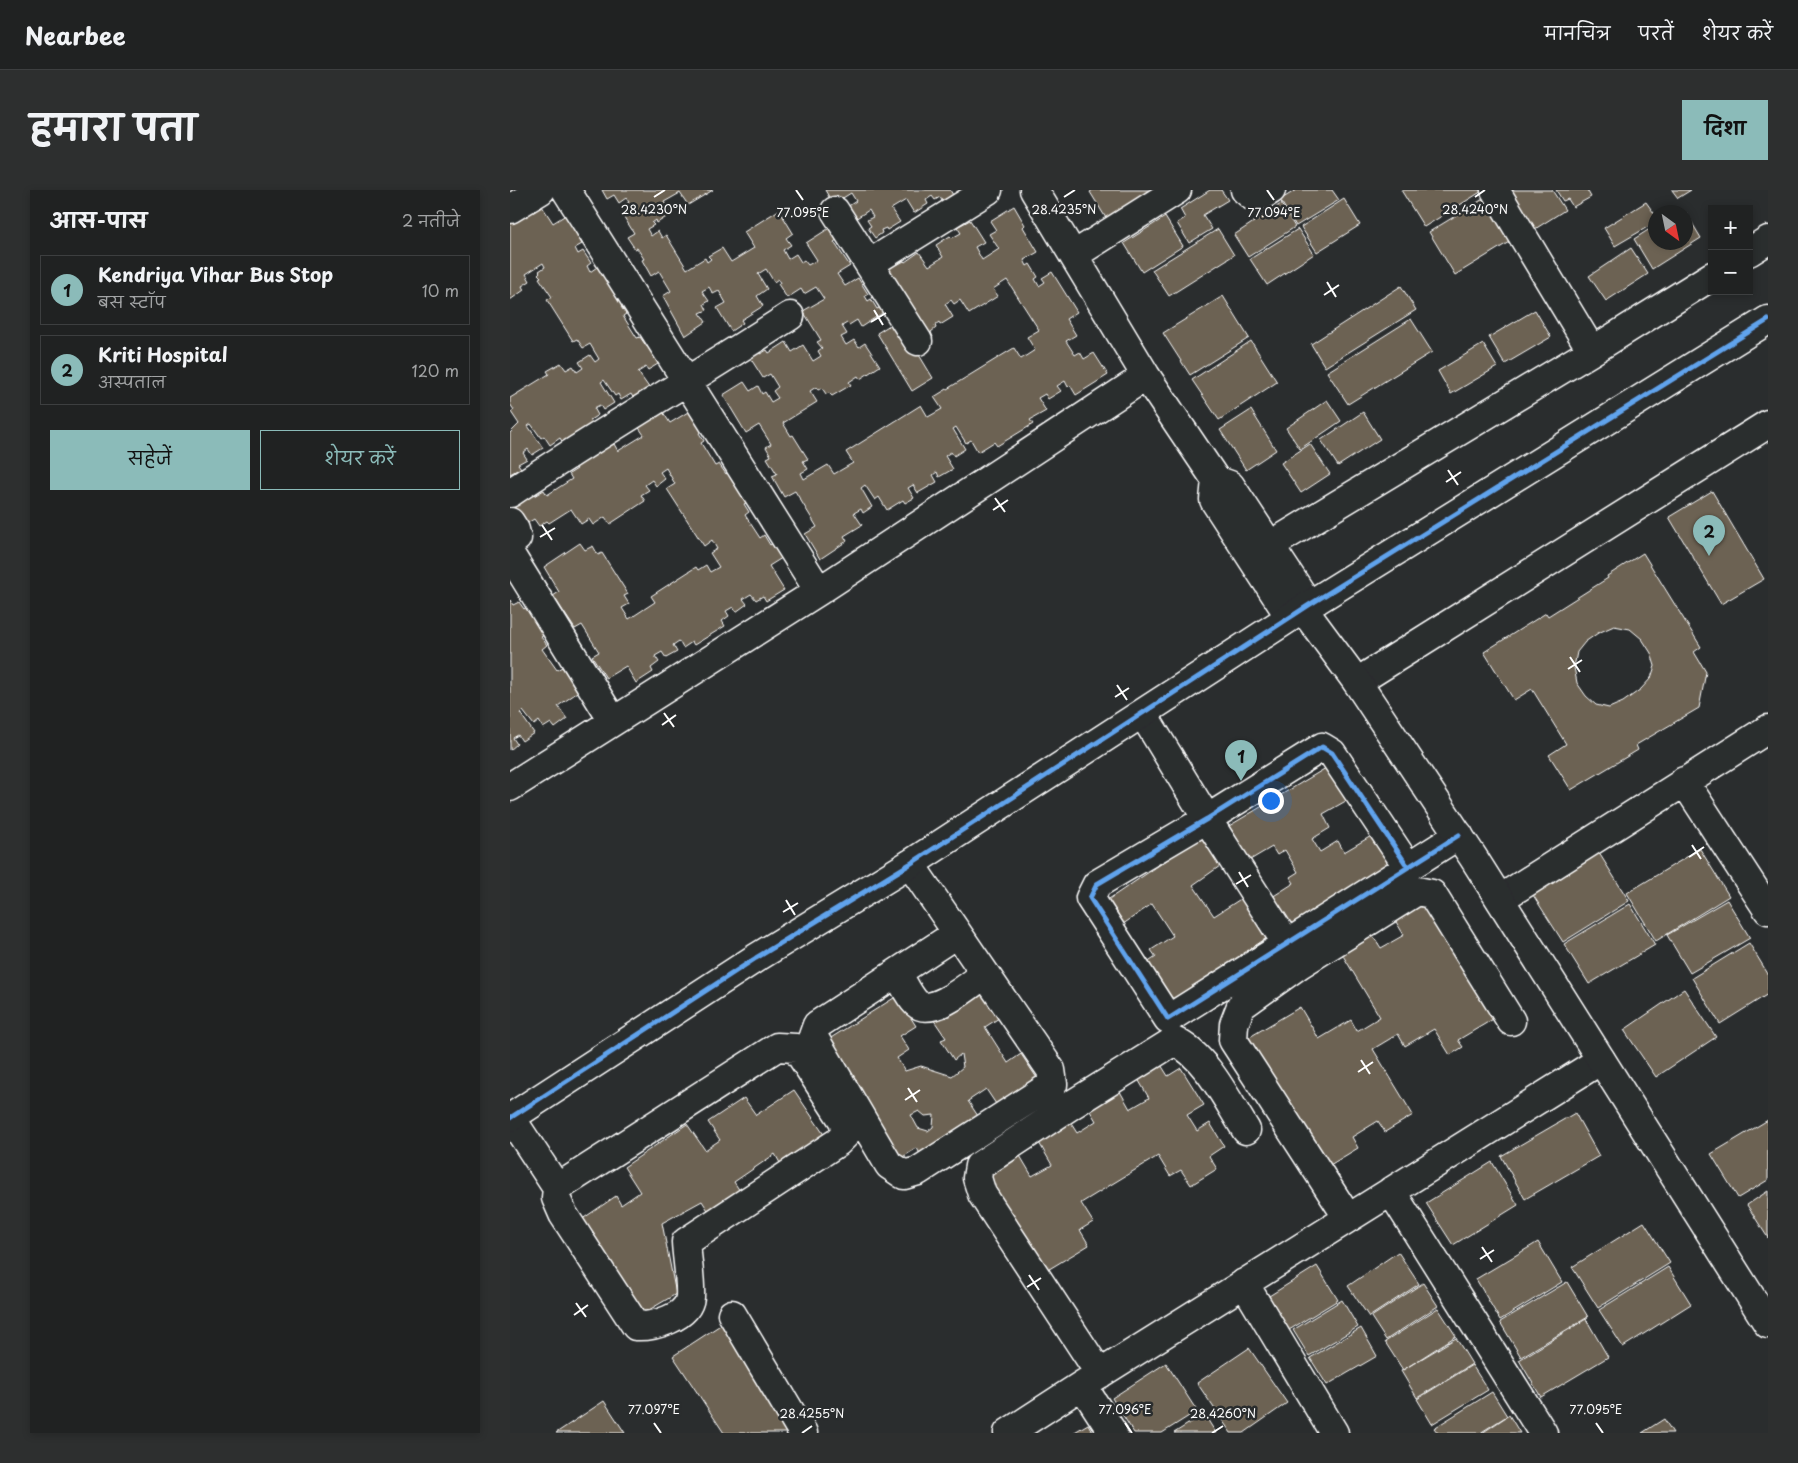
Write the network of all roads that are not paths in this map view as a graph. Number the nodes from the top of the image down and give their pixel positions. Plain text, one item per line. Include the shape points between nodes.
1 (541, 190) edge
2 (566, 190) edge
3 (988, 190) edge
4 (1034, 190) edge
5 (1177, 190) edge
6 (1245, 190) edge
7 (1271, 190) edge
8 (1495, 190) edge
9 (510, 210) edge
10 (835, 210) dead end
11 (1768, 240) edge
12 (1752, 250) edge
13 (1074, 255) junction
14 (869, 264) junction
15 (1708, 278) edge
16 (790, 316) dead end
17 (1768, 320) edge
18 (918, 341) dead end
19 (1592, 351) junction
20 (1146, 376) junction
21 (687, 382) junction
22 (1768, 424) edge
23 (1216, 480) junction
24 (510, 493) edge
25 (510, 522) edge
26 (510, 542) edge
27 (1269, 546) junction
28 (510, 554) edge
29 (819, 591) junction
30 (1300, 610) junction
31 (1356, 682) junction
32 (1143, 714) junction
33 (613, 721) junction
34 (1768, 729) edge
35 (1684, 781) junction
36 (510, 787) edge
37 (1207, 819) junction
38 (1459, 835) junction
39 (910, 864) junction
40 (1408, 867) junction
41 (1500, 899) junction
42 (1768, 910) edge
43 (956, 934) junction
44 (1287, 944) junction
45 (897, 973) junction
46 (985, 974) junction
47 (1511, 1021) dead end
48 (1601, 1060) junction
49 (510, 1118) edge
50 (1246, 1130) dead end
51 (557, 1188) junction
52 (1391, 1191) junction
53 (1348, 1218) junction
54 (1244, 1283) junction
55 (732, 1314) dead end
56 (1768, 1324) edge
57 (1091, 1379) junction
58 (803, 1433) edge
59 (1008, 1433) edge
60 (1113, 1433) edge
61 (1334, 1433) edge
62 (1542, 1433) edge

1 - 9 street
2 - 21 street
3 - 14 street
4 - 13 street
5 - 13 street
6 - 7 street via 1252,196
8 - 19 street
10 - 14 street
11 - 12 street
13 - 20 street
14 - 18 street
15 - 19 street
16 - 21 street
17 - 30 street
19 - 27 street
20 - 23 street
20 - 29 street
21 - 24 street via 604,431
21 - 29 street
22 - 31 street
23 - 27 street via 1230,485
23 - 30 street via 1214,500
25 - 26 street via 516,538
27 - 30 street
28 - 33 street
29 - 33 street
30 - 31 street
30 - 32 street
31 - 38 street
32 - 37 street
32 - 39 street
33 - 36 street
34 - 35 street
35 - 41 street
35 - 42 street
37 - 40 street via 1322,747 1332,753
37 - 44 street
37 - 44 street via 1097,884 1090,898 1168,1019
38 - 40 street
38 - 41 street
39 - 43 street
39 - 49 street via 756,958
40 - 44 street
41 - 48 street
43 - 45 street
43 - 46 street
45 - 46 street via 917,1004 927,1008 941,1004
45 - 46 street via 817,1024 813,1036 889,1165 904,1175 918,1172 1053,1084 1051,1070
47 - 53 street via 1432,894 1417,891 1300,964 1241,1006 1234,1024 1233,1040
48 - 52 street
48 - 56 street
49 - 51 street
50 - 57 street via 1206,1067 1183,1045 1174,1041 979,1166 977,1178 982,1194
51 - 51 street via 777,1047 796,1048 844,1122 845,1135 838,1142 686,1242 690,1298 683,1310 671,1319 647,1326 636,1326 563,1214 556,1198
52 - 53 street
52 - 62 street
53 - 54 street
54 - 57 street
54 - 61 street
55 - 58 street
57 - 59 street
57 - 60 street

